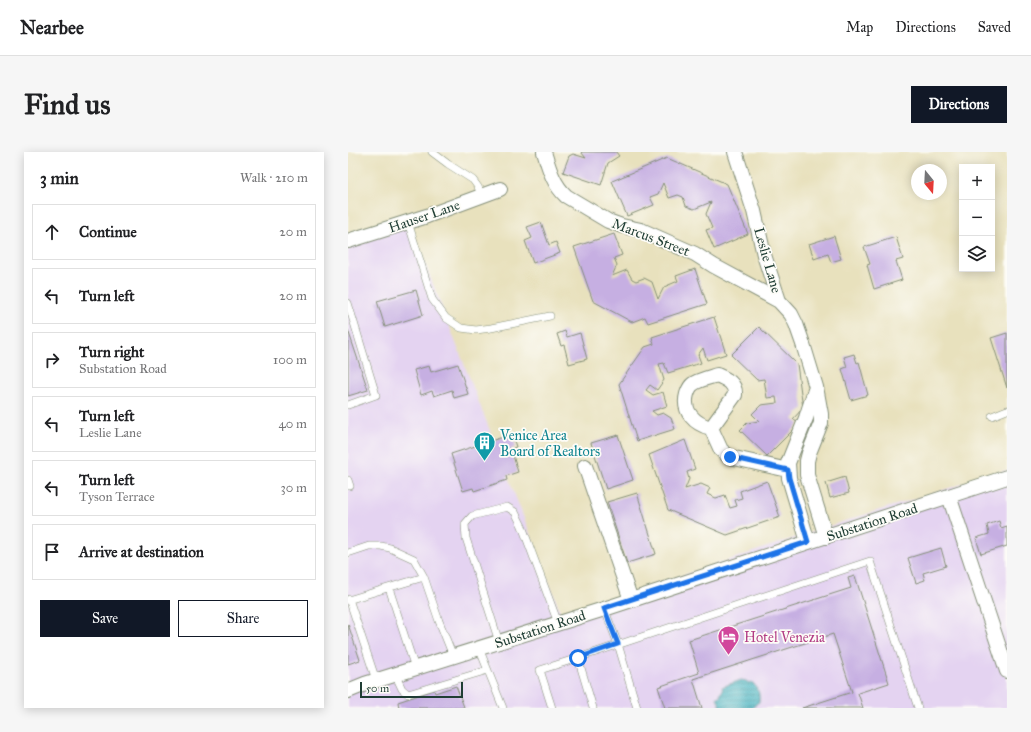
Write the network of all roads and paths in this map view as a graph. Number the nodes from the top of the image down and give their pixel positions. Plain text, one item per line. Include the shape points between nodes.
1 (432, 152) edge
2 (544, 152) edge
3 (735, 152) edge
4 (500, 189) dead end
5 (482, 196) junction
6 (408, 222) junction
7 (348, 241) edge
8 (779, 301) junction
9 (348, 303) edge
10 (550, 316) dead end
11 (816, 387) junction
12 (348, 405) edge
13 (1007, 410) edge
14 (992, 416) dead end
15 (711, 428) dead end
16 (585, 466) dead end
17 (788, 470) junction
18 (1007, 477) edge
19 (348, 480) edge
20 (348, 486) edge
21 (949, 496) junction
22 (826, 536) junction
23 (808, 542) junction
24 (348, 553) edge
25 (424, 577) junction
26 (389, 588) junction
27 (349, 600) edge
28 (631, 600) junction
29 (604, 608) junction
30 (558, 623) junction
31 (498, 642) junction
32 (618, 644) junction
33 (480, 648) junction
34 (453, 656) junction
35 (578, 658) junction
36 (415, 668) junction
37 (488, 670) junction
38 (1007, 671) edge
39 (394, 674) junction
40 (376, 680) junction
41 (348, 691) edge
42 (503, 708) edge
43 (552, 708) edge
44 (593, 708) edge
45 (637, 708) edge
46 (918, 708) edge

1 - 5 lane via 473,180
2 - 8 street, Marcus Street via 555,182 566,196 608,221 640,230 695,254
3 - 8 street, Leslie Lane
4 - 5 street, Hauser Lane
5 - 6 street, Hauser Lane
6 - 7 street, Hauser Lane
6 - 10 lane via 432,299 446,318 461,328 491,328
8 - 11 street, Leslie Lane via 796,324
9 - 12 lane via 376,395
11 - 17 street via 792,450
11 - 22 street, Leslie Lane via 821,422 809,454 807,475
13 - 14 lane
15 - 17 street via 721,450 730,457
16 - 28 street
17 - 23 street
18 - 21 street, Substation Road
19 - 20 lane
21 - 22 street, Substation Road
21 - 38 street
22 - 23 street, Substation Road
23 - 28 street, Substation Road
24 - 25 lane via 369,546 390,548 414,559
25 - 26 lane
25 - 34 lane
26 - 27 lane
26 - 36 lane
27 - 40 lane
28 - 29 street, Substation Road
29 - 30 street, Substation Road
29 - 32 lane
30 - 31 street, Substation Road
30 - 31 lane via 515,512 507,507 472,516 465,524 466,538
31 - 33 street, Substation Road
32 - 35 lane
32 - 45 lane
32 - 46 lane via 870,561
33 - 34 street, Substation Road
33 - 37 lane
34 - 36 street, Substation Road
35 - 43 lane via 540,670
35 - 44 lane
36 - 39 street, Substation Road
37 - 39 lane via 408,694 402,689
37 - 42 lane
39 - 40 street, Substation Road
40 - 41 street, Substation Road

